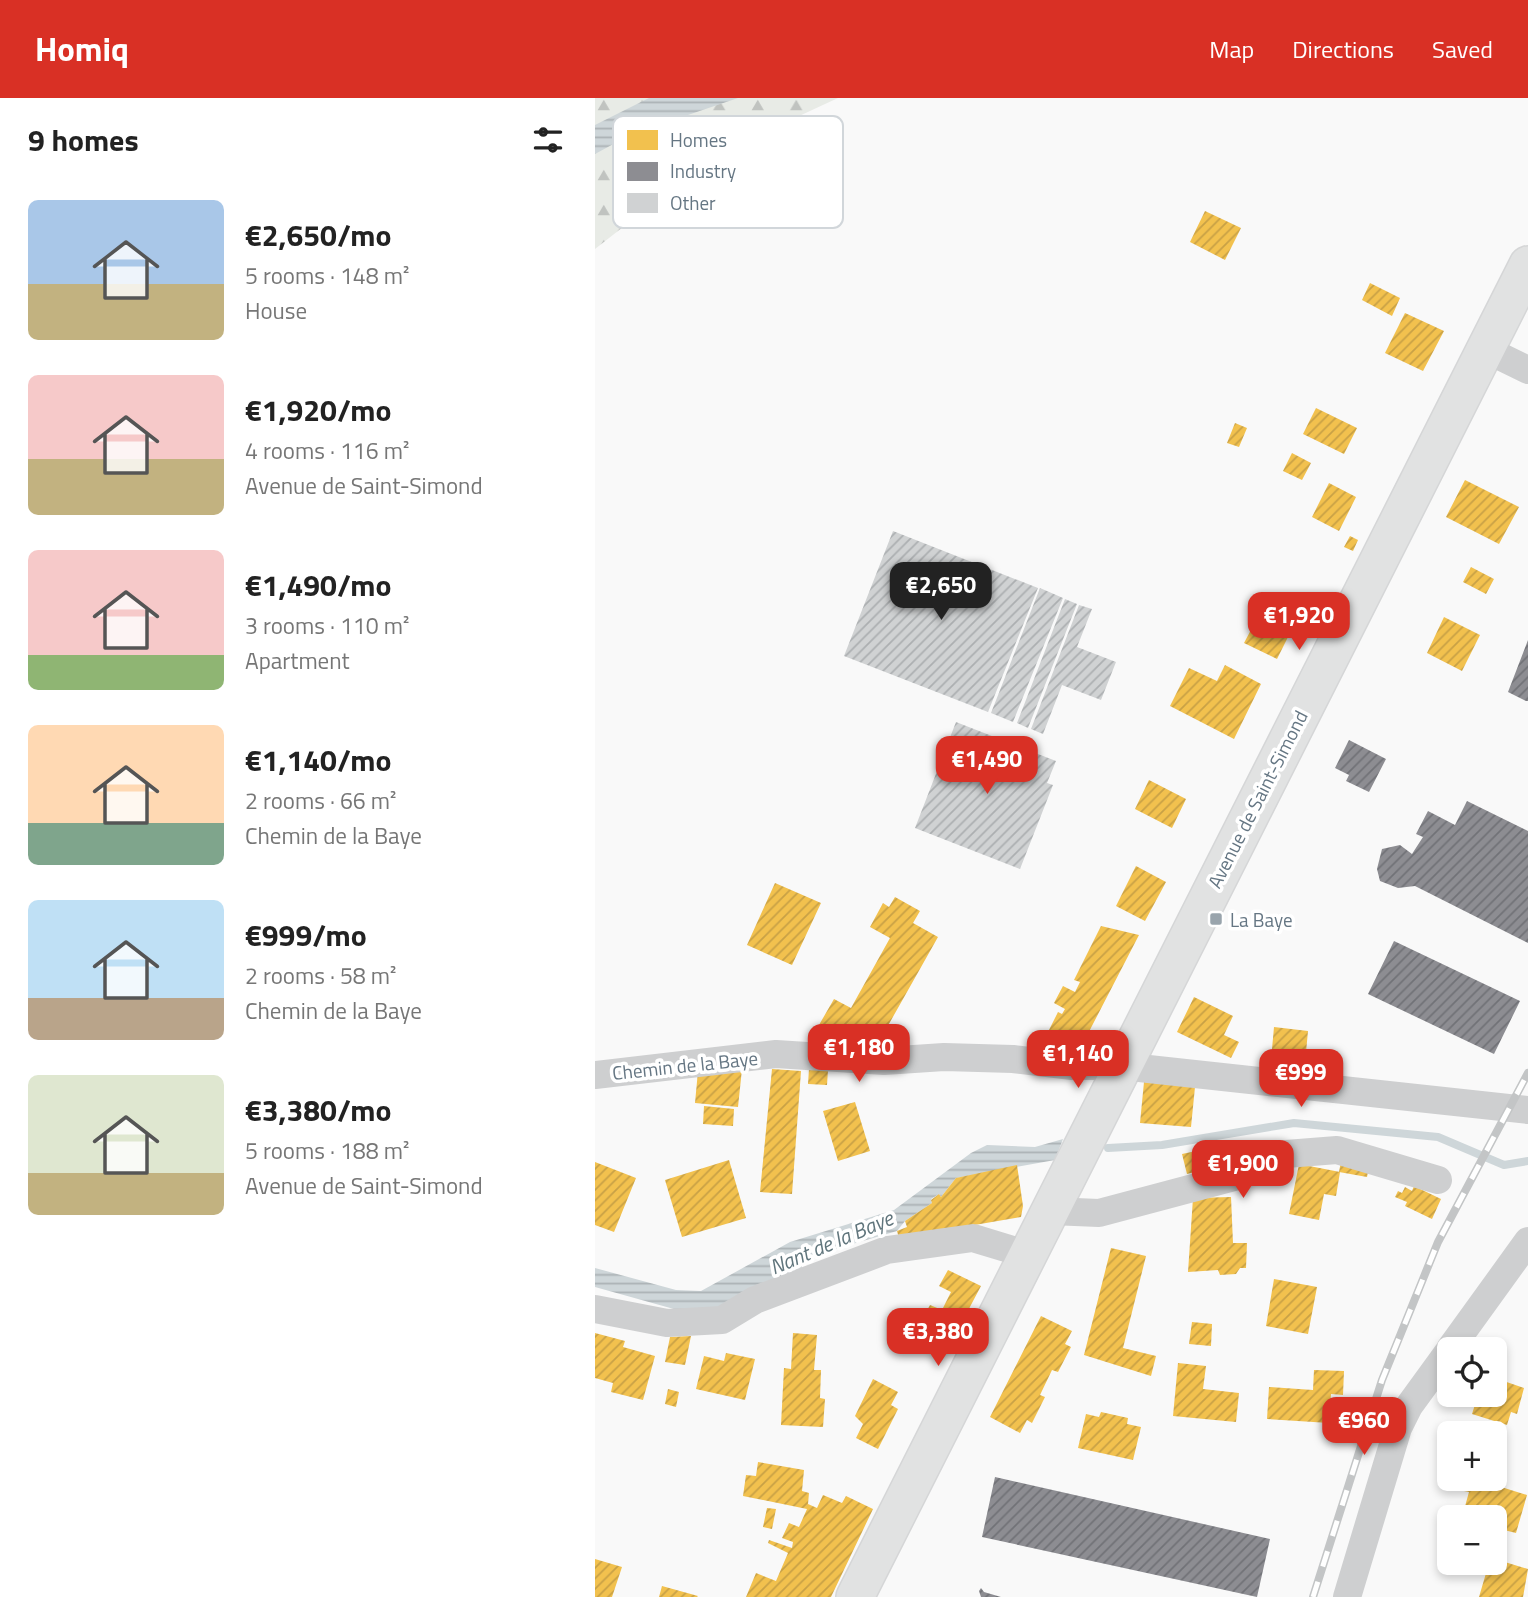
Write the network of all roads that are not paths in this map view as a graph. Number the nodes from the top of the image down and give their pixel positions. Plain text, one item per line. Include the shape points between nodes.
1 (1528, 265) edge
2 (1485, 349) junction
3 (1528, 370) edge
4 (1121, 1066) junction
5 (595, 1075) edge
6 (1528, 1110) edge
7 (1439, 1180) dead end
8 (1051, 1211) junction
9 (1528, 1241) edge
10 (1028, 1255) junction
11 (595, 1309) edge
12 (1459, 1337) edge
13 (1437, 1368) edge
14 (855, 1597) edge
15 (1347, 1597) edge

1 - 2 main road, Avenue de Saint-Simond
2 - 3 street
2 - 4 main road, Avenue de Saint-Simond
4 - 5 street, Chemin de la Baye via 944,1056 884,1061 776,1054
4 - 6 street, Chemin de la Baye
4 - 8 main road, Avenue de Saint-Simond
7 - 8 street via 1337,1150 1286,1154 1238,1176 1098,1213
8 - 10 main road, Avenue de Saint-Simond
9 - 12 street
10 - 11 street via 973,1238 887,1250 755,1300 722,1320 667,1323
10 - 14 main road, Avenue de Saint-Simond
13 - 15 street via 1398,1428

